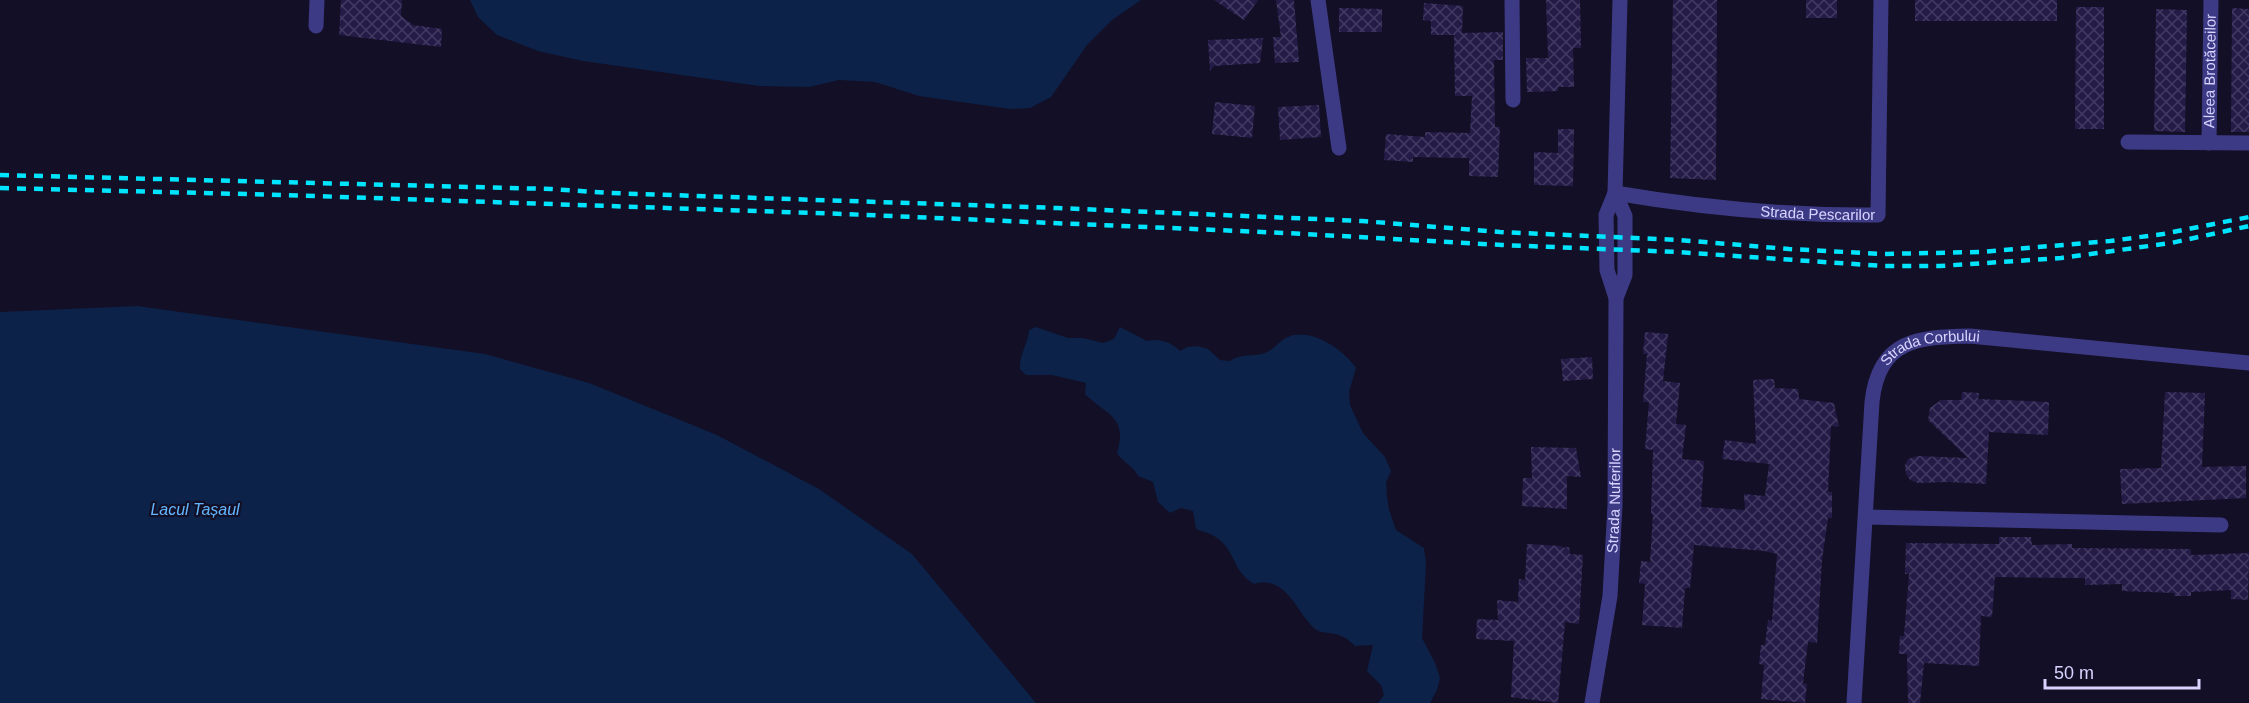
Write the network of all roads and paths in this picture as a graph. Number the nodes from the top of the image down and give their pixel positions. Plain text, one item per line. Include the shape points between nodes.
1 (317, 0) edge
2 (1318, 0) edge
3 (1512, 0) edge
4 (1620, 0) edge
5 (1881, 0) edge
6 (2211, 0) edge
7 (316, 26) dead end
8 (1513, 100) dead end
9 (2128, 142) dead end
10 (2209, 143) junction
11 (2249, 143) edge
12 (1339, 148) dead end
13 (1615, 193) junction
14 (2249, 363) edge
15 (1866, 517) junction
16 (2220, 525) dead end
17 (1592, 703) edge
18 (1854, 703) edge

1 - 7 street
2 - 12 street
3 - 8 street
4 - 13 street, Strada Nuferilor
5 - 13 street, Strada Pescarilor via 1878,215 1774,214
6 - 10 street, Aleea Brotăceilor
9 - 10 street
10 - 11 street
13 - 17 street, Strada Nuferilor via 1625,216 1625,275 1616,298 1615,505 1610,596
14 - 15 street, Strada Corbului via 1970,336 1913,342 1887,358 1874,385
15 - 16 street
15 - 18 street, Strada Corbului

